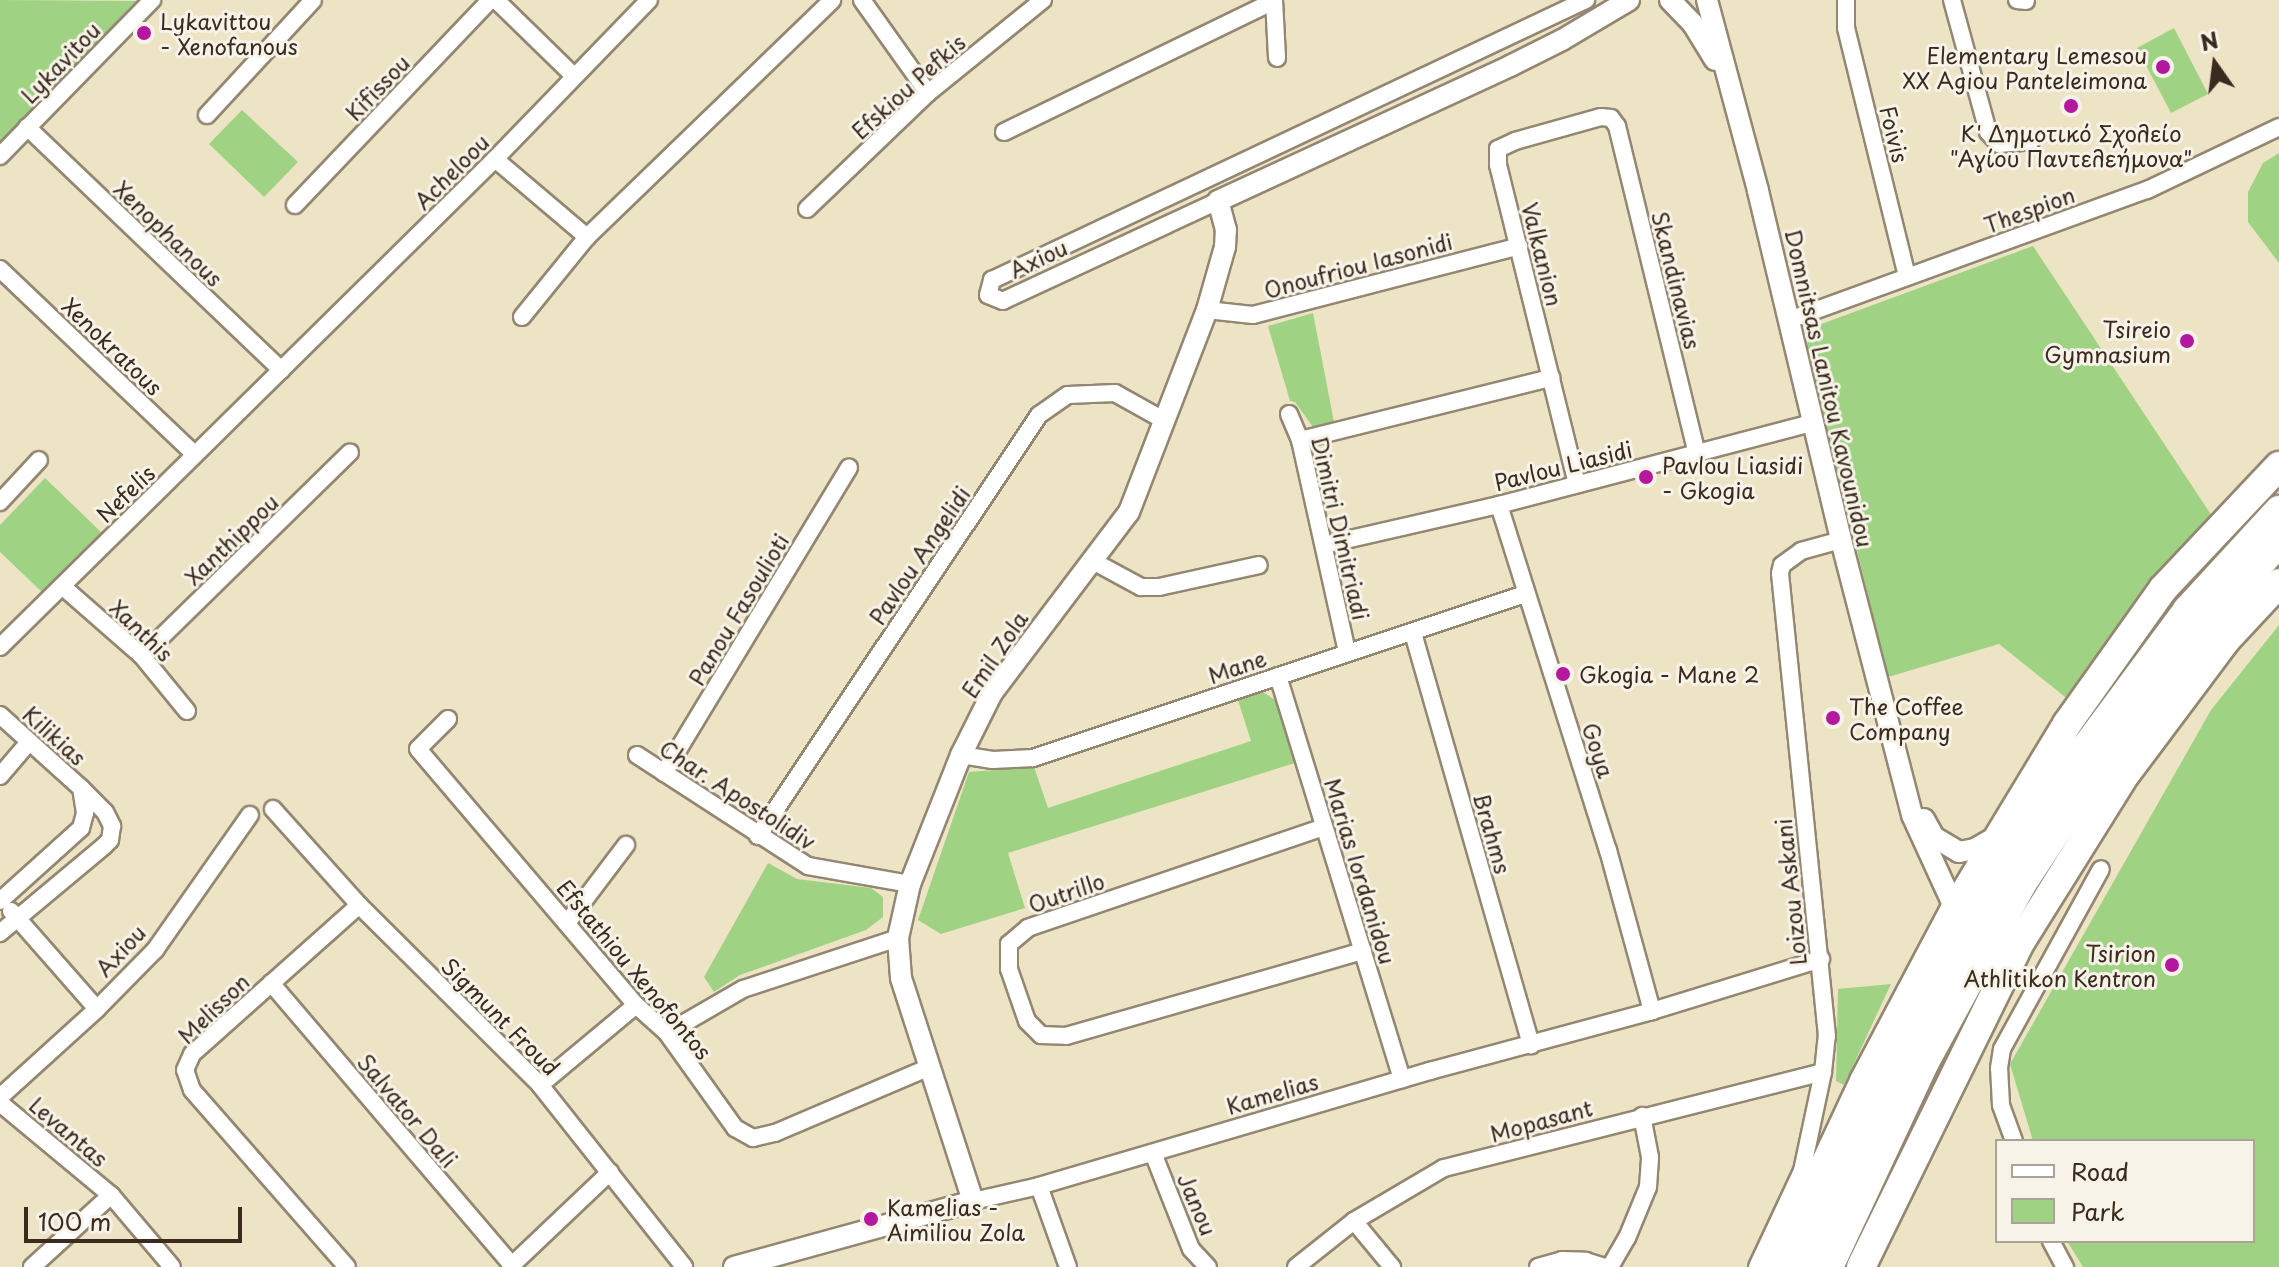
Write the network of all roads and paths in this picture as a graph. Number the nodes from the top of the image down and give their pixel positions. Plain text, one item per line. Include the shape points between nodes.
1 (152, 0) edge
2 (313, 0) edge
3 (493, 0) edge
4 (649, 0) edge
5 (832, 0) edge
6 (862, 0) edge
7 (1043, 0) edge
8 (1274, 0) edge
9 (1586, 0) edge
10 (1629, 0) edge
11 (1670, 0) edge
12 (1707, 0) edge
13 (1847, 0) edge
14 (1952, 0) edge
15 (1277, 58) dead end
16 (574, 76) junction
17 (1727, 81) junction
18 (1412, 84) junction
19 (928, 93) junction
20 (1422, 106) junction
21 (207, 115) dead end
22 (1611, 118) joint
23 (27, 127) junction
24 (2279, 127) edge
25 (1004, 132) dead end
26 (2031, 141) dead end
27 (0, 156) edge
28 (495, 159) junction
29 (1218, 201) junction
30 (295, 205) dead end
31 (807, 209) dead end
32 (587, 237) junction
33 (1519, 246) junction
34 (0, 269) edge
35 (1907, 277) junction
36 (1207, 310) junction
37 (522, 317) dead end
38 (1789, 320) junction
39 (281, 370) junction
40 (1551, 378) junction
41 (1289, 414) dead end
42 (1165, 421) junction
43 (1812, 423) junction
44 (1300, 440) junction
45 (350, 452) dead end
46 (1697, 454) junction
47 (195, 455) junction
48 (39, 460) dead end
49 (2279, 466) edge
50 (849, 468) dead end
51 (1577, 484) junction
52 (0, 502) edge
53 (1499, 505) junction
54 (2279, 510) edge
55 (1841, 540) junction
56 (2279, 543) edge
57 (1324, 545) junction
58 (1091, 560) junction
59 (1259, 565) dead end
60 (2279, 583) edge
61 (62, 586) junction
62 (1525, 594) junction
63 (1413, 633) junction
64 (0, 647) edge
65 (1347, 652) junction
66 (142, 656) junction
67 (2102, 671) junction
68 (1278, 676) junction
69 (187, 711) dead end
70 (0, 715) edge
71 (448, 719) dead end
72 (29, 742) junction
73 (637, 755) dead end
74 (961, 755) junction
75 (664, 773) junction
76 (0, 776) edge
77 (2121, 781) junction
78 (81, 788) junction
79 (1906, 788) junction
80 (273, 809) dead end
81 (250, 815) dead end
82 (1324, 827) junction
83 (758, 836) junction
84 (1996, 837) junction
85 (626, 845) dead end
86 (2101, 869) dead end
87 (910, 884) junction
88 (1, 901) edge
89 (359, 905) junction
90 (1966, 911) junction
91 (17, 918) junction
92 (567, 923) junction
93 (0, 933) edge
94 (898, 938) junction
95 (1363, 951) junction
96 (1821, 959) junction
97 (271, 983) junction
98 (636, 1005) junction
99 (1956, 1007) junction
100 (97, 1009) junction
101 (1652, 1011) junction
102 (667, 1033) junction
103 (1531, 1045) junction
104 (930, 1067) junction
105 (1823, 1072) junction
106 (1402, 1079) junction
107 (540, 1085) junction
108 (0, 1097) edge
109 (0, 1103) edge
110 (1642, 1116) junction
111 (2013, 1139) edge
112 (1153, 1153) junction
113 (610, 1172) junction
114 (1039, 1186) junction
115 (111, 1195) junction
116 (973, 1201) junction
117 (1354, 1221) junction
118 (2052, 1243) edge
119 (511, 1266) edge
120 (32, 1267) edge
121 (172, 1267) edge
122 (347, 1267) edge
123 (684, 1267) edge
124 (734, 1267) edge
125 (1068, 1267) edge
126 (1208, 1267) edge
127 (1296, 1267) edge
128 (1392, 1267) edge
129 (1538, 1267) edge
130 (1608, 1267) edge
131 (1757, 1267) edge
132 (1777, 1267) edge
133 (1806, 1267) edge
134 (1829, 1267) edge
135 (1861, 1267) edge
136 (2065, 1267) edge

1 - 23 street, Lykavitou
2 - 21 street
3 - 16 street
3 - 30 street, Kifissou
4 - 16 street, Acheloou
5 - 32 street
6 - 19 street
7 - 19 street, Efskiou Pefkis
8 - 15 street
8 - 25 street
9 - 18 street, Axiou
10 - 20 street, Axiou via 1562,40
11 - 17 street via 1693,24
12 - 17 street, Domnitsas Lanitou Kavounidou
13 - 35 street, Foivis via 1846,28
14 - 26 street via 1988,132 1999,144
16 - 28 street, Acheloou
17 - 38 street, Domnitsas Lanitou Kavounidou
18 - 20 street
18 - 29 street, Axiou via 992,280 988,295 1003,301
19 - 31 street, Efskiou Pefkis
20 - 29 street, Axiou
22 - 33 street, Valkanion via 1498,149
22 - 46 street, Skandinavias
23 - 27 street, Lykavitou
23 - 39 street, Xenophanous
24 - 35 street, Thespion via 2147,190
28 - 32 street
28 - 39 street, Acheloou
29 - 36 street, Emil Zola via 1225,247
32 - 37 street
33 - 36 street, Onoufriou Iasonidi via 1253,315
33 - 40 street, Valkanion
34 - 47 street, Xenokratous
35 - 38 street, Thespion
36 - 42 street, Emil Zola
38 - 43 street, Domnitsas Lanitou Kavounidou
39 - 47 street, Nefelis
40 - 44 street
40 - 51 street, Valkanion
41 - 44 street, Dimitri Dimitriadi
42 - 58 street, Emil Zola via 1129,512
42 - 83 street, Pavlou Angelidi via 1115,393 1068,395 1039,415
43 - 46 street, Pavlou Liasidi
43 - 55 street, Domnitsas Lanitou Kavounidou
44 - 57 street, Dimitri Dimitriadi
45 - 66 street, Xanthippou
46 - 51 street, Pavlou Liasidi
47 - 61 street, Nefelis
48 - 52 street
49 - 67 highway via 2163,589
50 - 75 street, Panou Fasoulioti
51 - 53 street, Pavlou Liasidi
53 - 57 street, Pavlou Liasidi
53 - 62 street, Goya
54 - 90 highway via 2187,610
55 - 79 street, Domnitsas Lanitou Kavounidou
55 - 96 street, Loizou Askani via 1801,551 1782,565 1780,573
56 - 99 highway via 2204,625 2103,761 2022,884
57 - 65 street, Dimitri Dimitriadi
58 - 59 street via 1141,587
58 - 74 street, Emil Zola via 992,693
60 - 77 highway via 2225,641
61 - 64 street, Nefelis
61 - 66 street, Xanthis
62 - 63 street, Mane
62 - 101 street, Goya via 1608,850
63 - 65 street, Mane
63 - 103 street, Brahms
65 - 68 street, Mane
66 - 69 street, Xanthis
67 - 84 highway
67 - 90 highway
68 - 74 street, Mane via 1033,758
68 - 82 street, Marias Iordanidou
70 - 72 street, Kilikias
71 - 92 street, Efstathiou Xenofontos via 418,749
72 - 76 street
72 - 78 street, Kilikias
73 - 75 street, Char. Apostolidiv
74 - 87 street, Emil Zola
75 - 83 street, Char. Apostolidiv
77 - 99 highway
77 - 135 highway via 2021,941
78 - 88 street via 81,828
78 - 91 street, Kilikias via 111,820 110,840
79 - 84 street, Domnitsas Lanitou Kavounidou via 1934,837 1959,852
79 - 90 street, Domnitsas Lanitou Kavounidou via 1912,815
80 - 89 street, Sigmunt Froud
81 - 100 street, Axiou via 155,950
82 - 95 street, Marias Iordanidou
82 - 95 street, Outrillo via 1028,928 1009,944 1009,969 1027,1021 1041,1035 1066,1036
83 - 87 street, Char. Apostolidiv via 808,866
84 - 90 highway
85 - 92 street
86 - 111 street via 2002,1049 2001,1105
87 - 94 street, Emil Zola
88 - 91 street
89 - 97 street, Melisson
89 - 107 street, Sigmunt Froud
90 - 132 highway via 1864,1081
90 - 133 highway
91 - 93 street, Kilikias
91 - 100 street
92 - 98 street, Efstathiou Xenofontos
94 - 102 street via 743,989
94 - 104 street, Emil Zola via 901,978
95 - 106 street, Marias Iordanidou
96 - 101 street, Kamelias
96 - 105 street, Loizou Askani via 1827,1036
97 - 119 street, Salvator Dali
97 - 122 street, Melisson via 192,1054 185,1070 192,1090
98 - 102 street, Efstathiou Xenofontos
98 - 107 street
99 - 134 highway
100 - 108 street, Axiou
101 - 103 street, Kamelias
102 - 104 street, Efstathiou Xenofontos via 735,1128 753,1138
103 - 106 street, Kamelias
104 - 116 street, Emil Zola
105 - 110 street, Mopasant
105 - 131 street, Loizou Askani via 1802,1171
106 - 112 street, Kamelias
107 - 113 street, Sigmunt Froud
109 - 115 street, Levantas
110 - 117 street, Mopasant via 1444,1168
110 - 130 street via 1650,1157 1648,1187 1627,1238
112 - 114 street, Kamelias
112 - 126 street, Janou via 1191,1249
113 - 119 street
113 - 123 street, Sigmunt Froud
114 - 116 street, Kamelias
114 - 125 street
115 - 120 street
115 - 121 street, Levantas
116 - 124 street, Kamelias
117 - 127 street, Mopasant
117 - 128 street
118 - 136 street
129 - 130 street via 1562,1260

